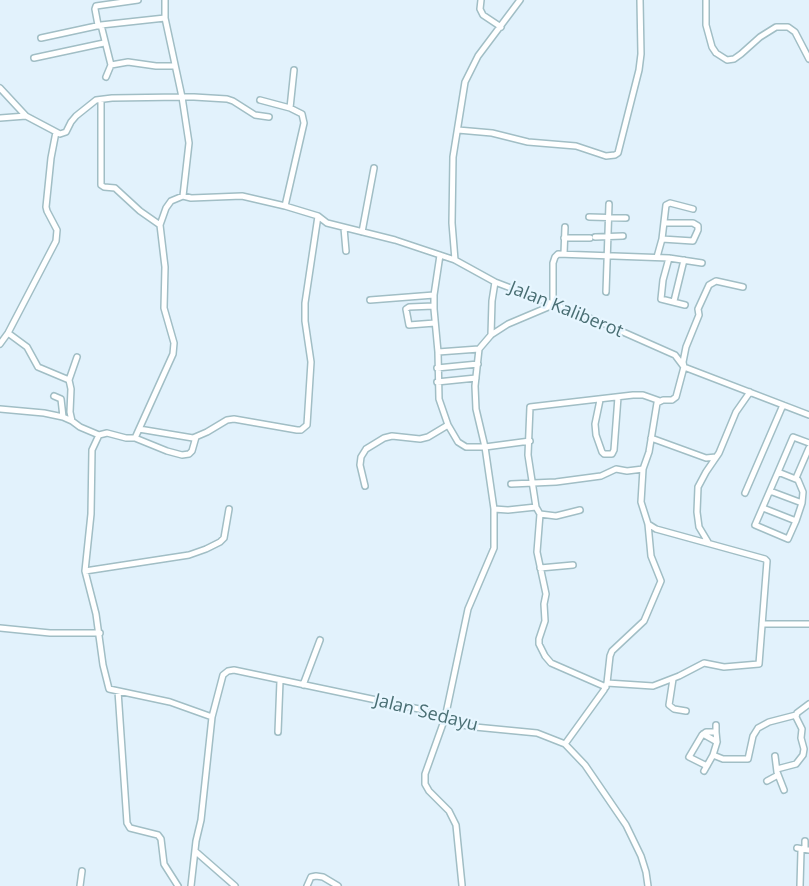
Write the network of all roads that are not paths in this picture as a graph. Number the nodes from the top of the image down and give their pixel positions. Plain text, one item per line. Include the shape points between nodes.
1 (138, 0) edge
2 (165, 0) edge
3 (482, 0) edge
4 (520, 0) edge
5 (640, 0) edge
6 (706, 0) edge
7 (165, 18) junction
8 (99, 25) junction
9 (501, 26) junction
10 (41, 38) dead end
11 (104, 43) junction
12 (34, 58) dead end
13 (809, 58) edge
14 (111, 65) junction
15 (175, 66) junction
16 (294, 70) dead end
17 (106, 77) dead end
18 (0, 88) edge
19 (182, 98) junction
20 (101, 100) junction
21 (260, 100) dead end
22 (290, 108) junction
23 (26, 116) junction
24 (0, 118) edge
25 (269, 118) dead end
26 (458, 130) junction
27 (56, 132) junction
28 (374, 168) dead end
29 (183, 196) junction
30 (609, 204) dead end
31 (285, 206) junction
32 (693, 209) dead end
33 (318, 216) junction
34 (589, 217) dead end
35 (608, 217) junction
36 (626, 218) dead end
37 (664, 223) junction
38 (160, 225) junction
39 (344, 228) junction
40 (565, 228) dead end
41 (362, 232) junction
42 (623, 236) dead end
43 (608, 237) junction
44 (564, 238) junction
45 (662, 239) junction
46 (346, 251) dead end
47 (564, 254) junction
48 (440, 255) junction
49 (607, 256) junction
50 (657, 258) junction
51 (669, 258) junction
52 (455, 260) junction
53 (684, 260) junction
54 (702, 263) dead end
55 (495, 282) junction
56 (743, 287) dead end
57 (606, 292) dead end
58 (434, 295) junction
59 (370, 300) dead end
60 (674, 302) junction
61 (553, 305) junction
62 (685, 305) dead end
63 (434, 306) junction
64 (435, 323) junction
65 (8, 333) junction
66 (491, 335) junction
67 (0, 344) edge
68 (479, 350) junction
69 (438, 352) junction
70 (77, 357) dead end
71 (478, 364) junction
72 (684, 366) junction
73 (437, 368) junction
74 (476, 378) junction
75 (69, 380) junction
76 (437, 382) junction
77 (750, 392) junction
78 (54, 396) dead end
79 (618, 397) junction
80 (600, 400) junction
81 (660, 401) junction
82 (783, 405) junction
83 (0, 409) edge
84 (809, 415) edge
85 (63, 416) junction
86 (72, 421) junction
87 (448, 426) junction
88 (139, 429) junction
89 (99, 435) junction
90 (196, 437) junction
91 (135, 438) junction
92 (651, 438) junction
93 (530, 441) junction
94 (809, 443) edge
95 (485, 447) junction
96 (809, 448) edge
97 (716, 457) junction
98 (643, 469) junction
99 (778, 472) junction
100 (796, 478) junction
101 (533, 483) junction
102 (511, 484) dead end
103 (365, 486) dead end
104 (770, 490) junction
105 (745, 493) dead end
106 (802, 503) junction
107 (536, 507) junction
108 (763, 508) junction
109 (229, 509) dead end
110 (494, 509) junction
111 (580, 510) dead end
112 (540, 514) junction
113 (796, 521) junction
114 (648, 524) junction
115 (708, 542) junction
116 (573, 565) dead end
117 (540, 568) junction
118 (85, 571) junction
119 (762, 624) junction
120 (809, 624) edge
121 (0, 628) edge
122 (100, 633) junction
123 (320, 640) dead end
124 (673, 679) junction
125 (280, 681) junction
126 (303, 685) junction
127 (607, 685) junction
128 (118, 691) junction
129 (809, 704) edge
130 (686, 712) dead end
131 (796, 715) junction
132 (212, 717) junction
133 (446, 718) junction
134 (716, 725) dead end
135 (278, 732) dead end
136 (716, 732) junction
137 (703, 734) junction
138 (717, 742) junction
139 (565, 744) junction
140 (713, 755) junction
141 (775, 756) dead end
142 (777, 772) junction
143 (767, 781) dead end
144 (784, 790) dead end
145 (805, 841) dead end
146 (803, 850) edge
147 (194, 851) junction
148 (82, 871) dead end
149 (80, 886) edge
150 (178, 886) edge
151 (191, 886) edge
152 (235, 886) edge
153 (307, 886) edge
154 (338, 886) edge
155 (462, 886) edge
156 (648, 886) edge
157 (800, 886) edge

1 - 8 street via 96,6
2 - 7 street
3 - 9 street via 480,9 483,15
4 - 9 street
5 - 26 street via 639,70 618,153 606,156 576,146
6 - 13 street via 706,25 712,47 726,60 734,59 776,27 788,27 795,32
7 - 8 street
7 - 15 street
8 - 10 street
8 - 11 street
9 - 26 street via 478,56 465,82
11 - 12 street
11 - 14 street
14 - 15 street via 128,62
14 - 17 street
15 - 19 street
16 - 22 street
18 - 23 street
19 - 20 street
19 - 25 street via 227,99 255,115
19 - 29 street via 189,144
20 - 27 street via 86,106 64,134
20 - 38 street via 101,184 115,188
21 - 22 street
22 - 31 street via 302,114 304,123
23 - 24 street
23 - 27 street
26 - 52 street via 453,158
27 - 65 street via 46,207 57,230 56,241
28 - 41 street
29 - 31 street, Jalan Kaliberot via 242,196
29 - 38 street via 171,201
30 - 35 street
31 - 33 street, Jalan Kaliberot
32 - 37 street via 668,204 664,208
33 - 39 street, Jalan Kaliberot via 327,223
33 - 90 street via 305,304 311,362 308,421 304,428 297,430 234,419
34 - 35 street
35 - 36 street
35 - 43 street
37 - 45 street
37 - 45 street via 693,223 698,228 692,241
38 - 88 street via 165,267 164,308 174,348
39 - 41 street, Jalan Kaliberot
39 - 46 street
40 - 44 street
41 - 48 street, Jalan Kaliberot
42 - 43 street
43 - 44 street
43 - 49 street
44 - 47 street
45 - 50 street
47 - 49 street
47 - 61 street via 556,255 554,259
48 - 52 street, Jalan Kaliberot
48 - 58 street
49 - 50 street
49 - 57 street
50 - 51 street
51 - 53 street
51 - 60 street via 661,299
52 - 55 street, Jalan Kaliberot
53 - 54 street
53 - 60 street
55 - 61 street, Jalan Kaliberot
55 - 66 street
56 - 72 street via 716,281 709,285 686,347
58 - 59 street
58 - 63 street
60 - 62 street
61 - 66 street
61 - 72 street, Jalan Kaliberot via 675,355
63 - 64 street
63 - 64 street via 406,309 409,324
64 - 69 street
65 - 67 street
65 - 75 street via 27,347 38,367
66 - 68 street
68 - 69 street
68 - 71 street
69 - 73 street
70 - 75 street
71 - 73 street
71 - 74 street
72 - 77 street, Jalan Kaliberot
72 - 81 street via 676,397
73 - 76 street
74 - 76 street
74 - 95 street via 476,409
75 - 86 street
76 - 87 street
77 - 82 street, Jalan Kaliberot
77 - 97 street via 736,412
78 - 85 street via 61,399
79 - 80 street
79 - 80 street via 612,454 602,452 596,435
79 - 81 street via 639,395
80 - 93 street via 530,407
81 - 92 street
82 - 84 street, Jalan Kaliberot
82 - 105 street
83 - 85 street
85 - 86 street
86 - 89 street
87 - 95 street via 462,446
87 - 103 street via 420,439 384,438 366,449 360,466
88 - 90 street
88 - 91 street
89 - 91 street via 107,432
89 - 118 street via 92,453 91,514
90 - 91 street via 192,451 182,455
92 - 97 street via 706,458
92 - 98 street
93 - 95 street
93 - 101 street via 528,456
94 - 99 street via 793,437
95 - 110 street
96 - 100 street
97 - 115 street via 698,488 697,498 699,527
98 - 101 street via 616,469 600,476
98 - 114 street via 641,502
99 - 100 street
99 - 104 street
100 - 106 street via 802,490
101 - 102 street
101 - 107 street
104 - 106 street
104 - 108 street
106 - 113 street
107 - 110 street
107 - 112 street
108 - 113 street
108 - 113 street via 755,525 788,539
109 - 118 street via 224,538 206,549 189,555
110 - 133 street via 494,548 468,609
111 - 112 street via 556,516
112 - 117 street via 537,543
114 - 115 street
114 - 127 street via 651,556 661,581 644,621 612,651
115 - 119 street via 767,561
116 - 117 street
117 - 127 street via 546,594 545,621 538,642 545,656 555,665
118 - 122 street
119 - 120 street
119 - 124 street via 759,665 724,667 704,663
121 - 122 street
122 - 128 street via 109,689
123 - 126 street
124 - 127 street via 653,686
124 - 130 street via 669,704 674,710
125 - 126 street, Jalan Sedayu
125 - 132 street, Jalan Sedayu via 228,671 223,676
125 - 135 street
126 - 133 street, Jalan Sedayu via 419,709
127 - 139 street
128 - 132 street via 170,702
128 - 150 street via 126,823 130,828 154,833 161,839 164,864
129 - 131 street
131 - 140 street via 764,724 756,730 748,759 723,759
131 - 142 street via 802,729 804,752 796,764
132 - 147 street, Jalan Sedayu
133 - 139 street, Jalan Sedayu via 456,724 474,727 537,733
133 - 155 street via 425,774 425,784 449,811 456,825
134 - 136 street
136 - 137 street
136 - 138 street
137 - 138 street
137 - 140 street via 689,757 705,769
138 - 140 street
139 - 156 street via 585,764 634,838
141 - 142 street
142 - 143 street
142 - 144 street
145 - 146 street
146 - 157 street
147 - 151 street, Jalan Sedayu
147 - 152 street
148 - 149 street
153 - 154 street via 311,877 316,876

